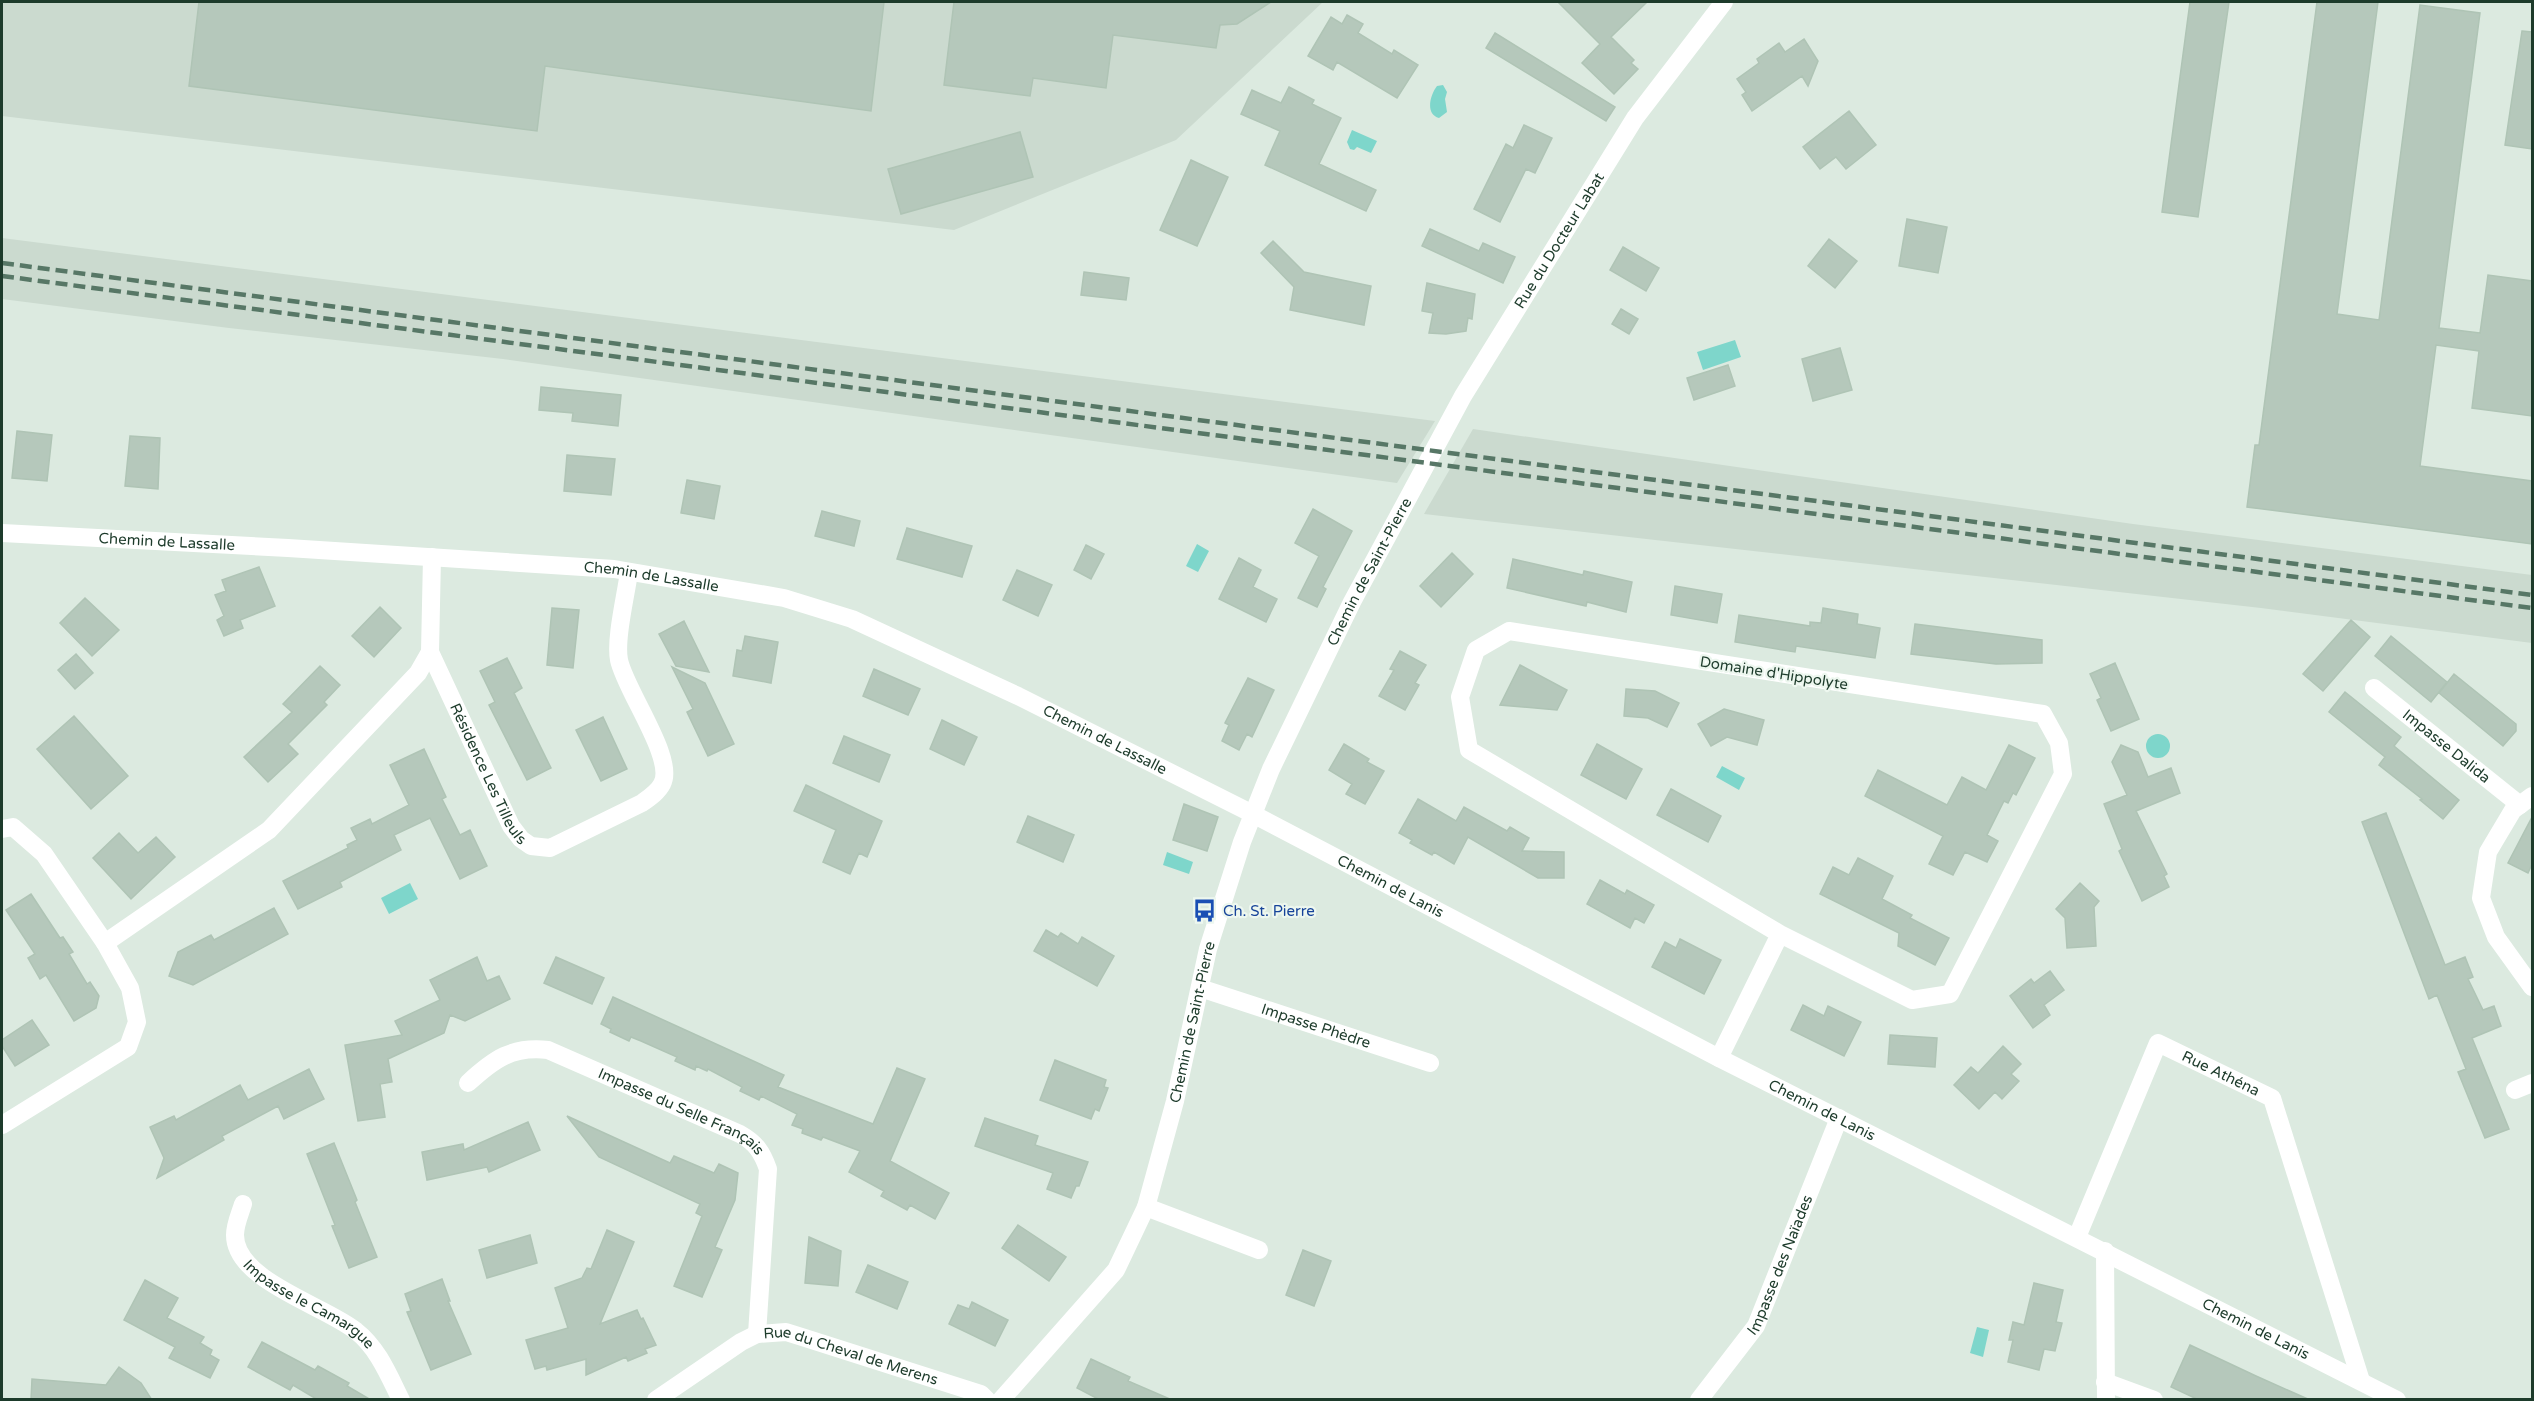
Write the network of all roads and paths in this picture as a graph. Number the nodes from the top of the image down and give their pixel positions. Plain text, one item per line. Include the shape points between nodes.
1 (1724, 2) edge
2 (1412, 492) joint
3 (2, 533) edge
4 (432, 557) junction
5 (629, 572) junction
6 (430, 652) junction
7 (2374, 688) dead end
8 (2526, 800) edge
9 (1252, 813) junction
10 (2, 829) edge
11 (1779, 934) junction
12 (105, 943) junction
13 (2532, 987) edge
14 (1200, 988) junction
15 (1719, 1058) junction
16 (1430, 1063) dead end
17 (468, 1083) dead end
18 (2532, 1083) edge
19 (2515, 1090) dead end
20 (1839, 1118) junction
21 (2, 1125) edge
22 (243, 1204) dead end
23 (1146, 1207) junction
24 (2077, 1237) junction
25 (1259, 1250) dead end
26 (2105, 1251) junction
27 (757, 1334) junction
28 (2361, 1381) junction
29 (2105, 1391) edge
30 (401, 1400) edge
31 (656, 1400) edge
32 (987, 1400) edge
33 (1001, 1400) edge
34 (1699, 1400) edge
35 (2154, 1400) edge
36 (2397, 1400) edge

1 - 2 street, Rue du Docteur Labat via 1635,118 1463,396
2 - 9 street, Chemin de Saint-Pierre via 1352,603
3 - 4 street, Chemin de Lassalle
4 - 5 street, Chemin de Lassalle
4 - 6 street, Résidence Les Tilleuls
5 - 6 street, Résidence Les Tilleuls via 619,658 663,757 666,773 658,789 642,803 550,848 531,846 511,826
5 - 9 street, Chemin de Lassalle via 784,598 852,619
6 - 12 street via 408,685 269,830
7 - 8 street, Impasse Dalida
8 - 13 street via 2513,810 2488,852 2481,898 2496,937
9 - 14 street, Chemin de Saint-Pierre
9 - 15 street, Chemin de Lanis
10 - 12 street via 13,828 44,854
11 - 11 street, Domaine d'Hippolyte via 1912,1000 1950,994 2063,774 2059,742 2043,714 1509,631 1476,650 1460,697 1469,750
11 - 15 street
12 - 21 street via 130,988 136,1022 128,1047
14 - 16 street, Impasse Phèdre
14 - 23 street, Chemin de Saint-Pierre
15 - 20 street, Chemin de Lanis
17 - 27 street, Impasse du Selle Français via 516,1050 548,1050 753,1142 768,1169
18 - 19 street
20 - 24 street, Chemin de Lanis
20 - 34 street, Impasse des Naïades via 1756,1326
22 - 30 street, Impasse le Camargue via 235,1235 244,1259 269,1281 357,1332 379,1357
23 - 25 street
23 - 33 street, Chemin de Saint-Pierre via 1116,1270
24 - 26 street, Chemin de Lanis
24 - 28 street, Rue Athéna via 2158,1043 2272,1098
26 - 28 street, Chemin de Lanis
26 - 29 street
27 - 31 street, Rue du Cheval de Merens
27 - 32 street, Rue du Cheval de Merens via 786,1332 802,1336 981,1394
28 - 36 street, Chemin de Lanis
29 - 35 street

